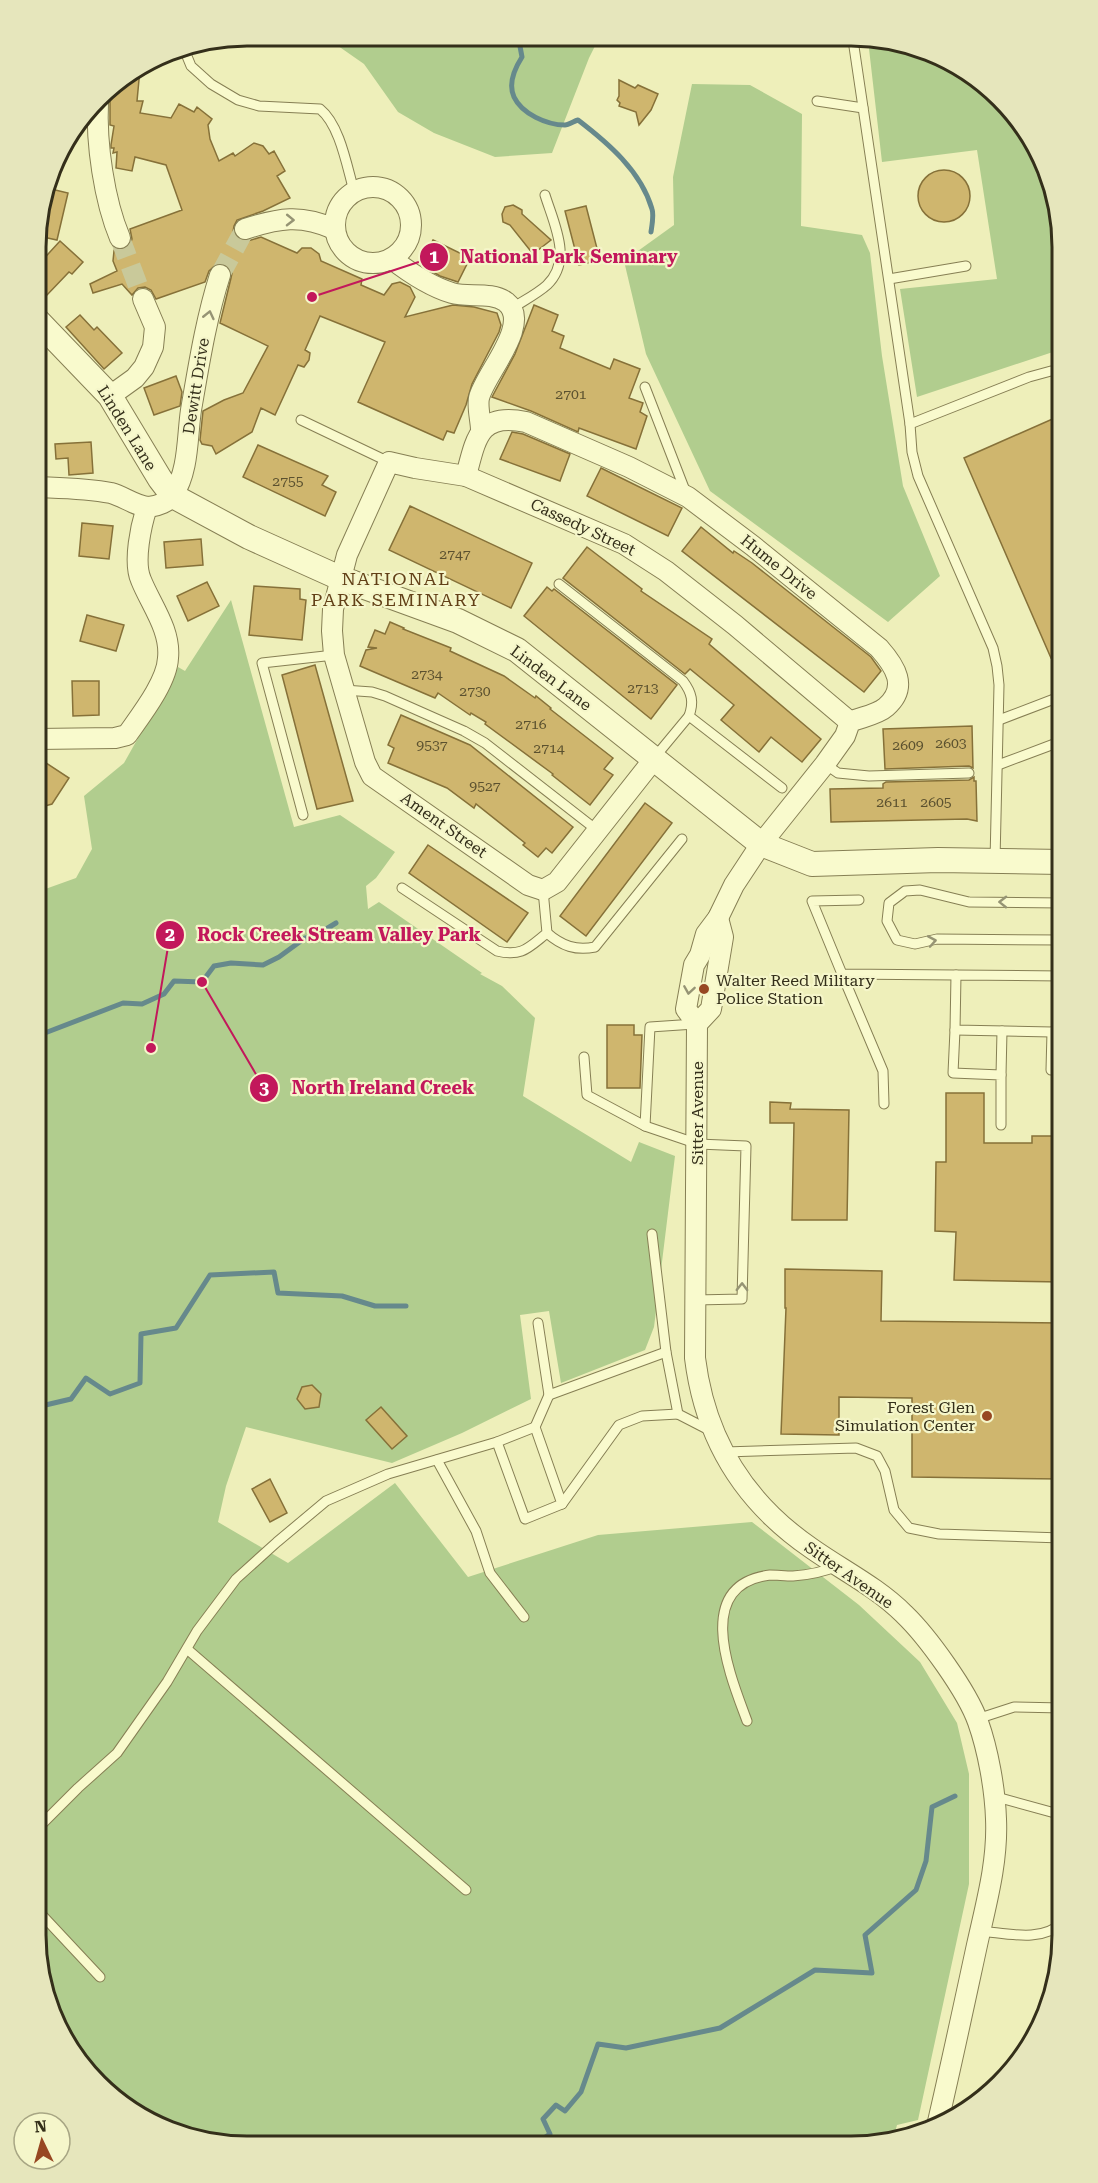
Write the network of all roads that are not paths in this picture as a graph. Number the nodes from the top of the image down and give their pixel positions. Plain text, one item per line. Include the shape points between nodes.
1 (854, 46) edge
2 (187, 56) edge
3 (817, 101) dead end
4 (863, 108) junction
5 (99, 112) edge
6 (354, 191) junction
7 (545, 195) dead end
8 (245, 229) tunnel mouth
9 (334, 229) junction
10 (120, 238) tunnel mouth
11 (392, 259) junction
12 (966, 266) dead end
13 (220, 275) tunnel mouth
14 (889, 279) junction
15 (143, 299) tunnel mouth
16 (512, 309) junction
17 (47, 330) edge
18 (1052, 371) edge
19 (645, 387) dead end
20 (110, 396) junction
21 (301, 420) dead end
22 (910, 424) junction
23 (481, 430) junction
24 (389, 462) junction
25 (466, 476) junction
26 (47, 487) edge
27 (173, 496) junction
28 (688, 497) junction
29 (147, 507) junction
30 (340, 578) junction
31 (559, 584) dead end
32 (334, 655) junction
33 (345, 690) junction
34 (1052, 700) edge
35 (689, 716) junction
36 (999, 720) junction
37 (850, 722) junction
38 (47, 739) edge
39 (1052, 745) edge
40 (654, 759) junction
41 (825, 764) junction
42 (998, 765) junction
43 (969, 773) dead end
44 (782, 788) dead end
45 (303, 815) dead end
46 (598, 831) junction
47 (682, 839) dead end
48 (761, 844) junction
49 (995, 861) junction
50 (1052, 862) edge
51 (402, 888) dead end
52 (543, 890) junction
53 (859, 900) dead end
54 (1052, 903) edge
55 (548, 933) junction
56 (1052, 940) edge
57 (842, 974) junction
58 (956, 975) junction
59 (1052, 976) edge
60 (698, 1024) junction
61 (955, 1030) junction
62 (1002, 1031) junction
63 (1052, 1032) edge
64 (584, 1058) dead end
65 (1000, 1075) junction
66 (884, 1104) dead end
67 (1001, 1125) dead end
68 (645, 1126) junction
69 (698, 1143) junction
70 (652, 1234) dead end
71 (695, 1300) junction
72 (538, 1323) dead end
73 (666, 1352) junction
74 (549, 1395) junction
75 (678, 1414) junction
76 (535, 1427) junction
77 (713, 1432) junction
78 (497, 1442) junction
79 (723, 1452) junction
80 (437, 1460) junction
81 (562, 1504) junction
82 (1051, 1538) edge
83 (838, 1566) junction
84 (524, 1617) dead end
85 (187, 1649) junction
86 (1051, 1708) edge
87 (977, 1719) junction
88 (747, 1721) dead end
89 (993, 1796) junction
90 (1051, 1812) edge
91 (46, 1820) edge
92 (466, 1890) dead end
93 (46, 1919) edge
94 (1051, 1930) edge
95 (980, 1931) junction
96 (100, 1977) dead end
97 (940, 2115) edge

1 - 4 lane
2 - 6 lane via 191,66 211,84 238,100 259,106 320,109 337,135
3 - 4 lane
4 - 14 lane
5 - 10 street via 102,164 112,218
6 - 9 street via 341,203
6 - 11 street via 382,188 400,197 406,205 411,233 404,248
7 - 16 lane via 560,242 559,263 548,284
8 -> 9 street via 273,220 312,220
9 - 11 street via 351,258 376,264
11 - 16 street via 416,278 453,293 502,299
12 - 14 lane
27 -> 13 street, Dewitt Drive via 184,463 207,324
14 - 22 lane
15 - 20 street via 155,327 153,346 135,378
16 - 23 street via 512,334 479,398
17 - 20 street, Linden Lane
18 - 22 lane
19 - 28 lane
20 - 27 street, Linden Lane
21 - 24 lane
22 - 36 lane via 918,476 993,648
23 - 25 street
23 - 28 street, Hume Drive via 499,420 525,422
24 - 25 street, Cassedy Street
24 - 30 street via 346,555
25 - 37 street, Cassedy Street via 624,544 735,624
26 - 29 street via 96,490
27 - 29 street
27 - 30 street, Linden Lane via 249,537
28 - 37 street, Hume Drive via 879,648 893,664 898,677 896,694 886,708
29 - 38 street via 138,565 140,579 162,624 168,647 166,671 127,735
30 - 32 street, Ament Street via 333,609
30 - 40 street, Linden Lane via 458,621 517,650
31 - 35 lane via 683,681 692,698
32 - 33 street, Ament Street
32 - 45 lane via 262,663
33 - 46 lane via 385,696 464,731
33 - 52 street, Ament Street via 372,776 528,885
34 - 36 lane
35 - 40 lane
35 - 44 lane
36 - 42 lane
37 - 41 street
39 - 42 lane
40 - 46 street
40 - 48 street, Linden Lane
41 - 43 lane via 838,773 868,776
41 - 48 street
42 - 49 lane
46 - 52 street via 557,882
47 - 55 lane via 595,947 582,950 567,946
48 - 49 street, Linden Lane via 812,864
48 - 60 street, Sitter Avenue via 706,934 694,965 686,1009
49 - 50 street, Linden Lane
51 - 55 lane via 497,951 523,952
52 - 55 lane
53 - 57 lane via 812,901
54 -> 56 lane via 969,902 920,890 905,891 889,903 887,921 897,939 915,944 937,939
57 - 58 lane
57 - 66 lane via 883,1071
58 - 59 lane
58 - 61 lane
60 - 68 lane via 650,1027
60 - 69 street, Sitter Avenue
61 - 62 lane
61 - 65 lane via 953,1073
62 - 63 lane
62 - 65 lane
64 - 68 lane via 587,1095
65 - 67 lane
68 - 69 lane
69 - 71 street, Sitter Avenue
71 -> 69 lane via 742,1299 746,1146
70 - 73 lane
71 - 77 street, Sitter Avenue via 698,1388
72 - 74 lane
73 - 74 lane
73 - 75 lane
74 - 76 lane
75 - 77 lane
75 - 81 lane via 642,1416 619,1425
76 - 78 lane
76 - 81 lane
77 - 79 street, Sitter Avenue
78 - 80 lane
78 - 81 lane via 525,1520
79 - 82 lane via 856,1448 877,1456 885,1471 894,1510 909,1528 939,1534
79 - 83 street, Sitter Avenue via 762,1506
80 - 84 lane via 476,1531 490,1573
80 - 85 lane via 388,1474 326,1501 236,1579
83 - 87 street, Sitter Avenue via 904,1614 938,1656
83 - 88 lane via 822,1572 748,1580 727,1600 724,1647
85 - 91 lane via 117,1753
85 - 92 lane
86 - 87 lane via 1014,1707
87 - 89 street, Sitter Avenue
89 - 90 lane
89 - 95 street, Sitter Avenue via 996,1844
93 - 96 lane
94 - 95 lane via 1033,1936
95 - 97 street, Sitter Avenue

